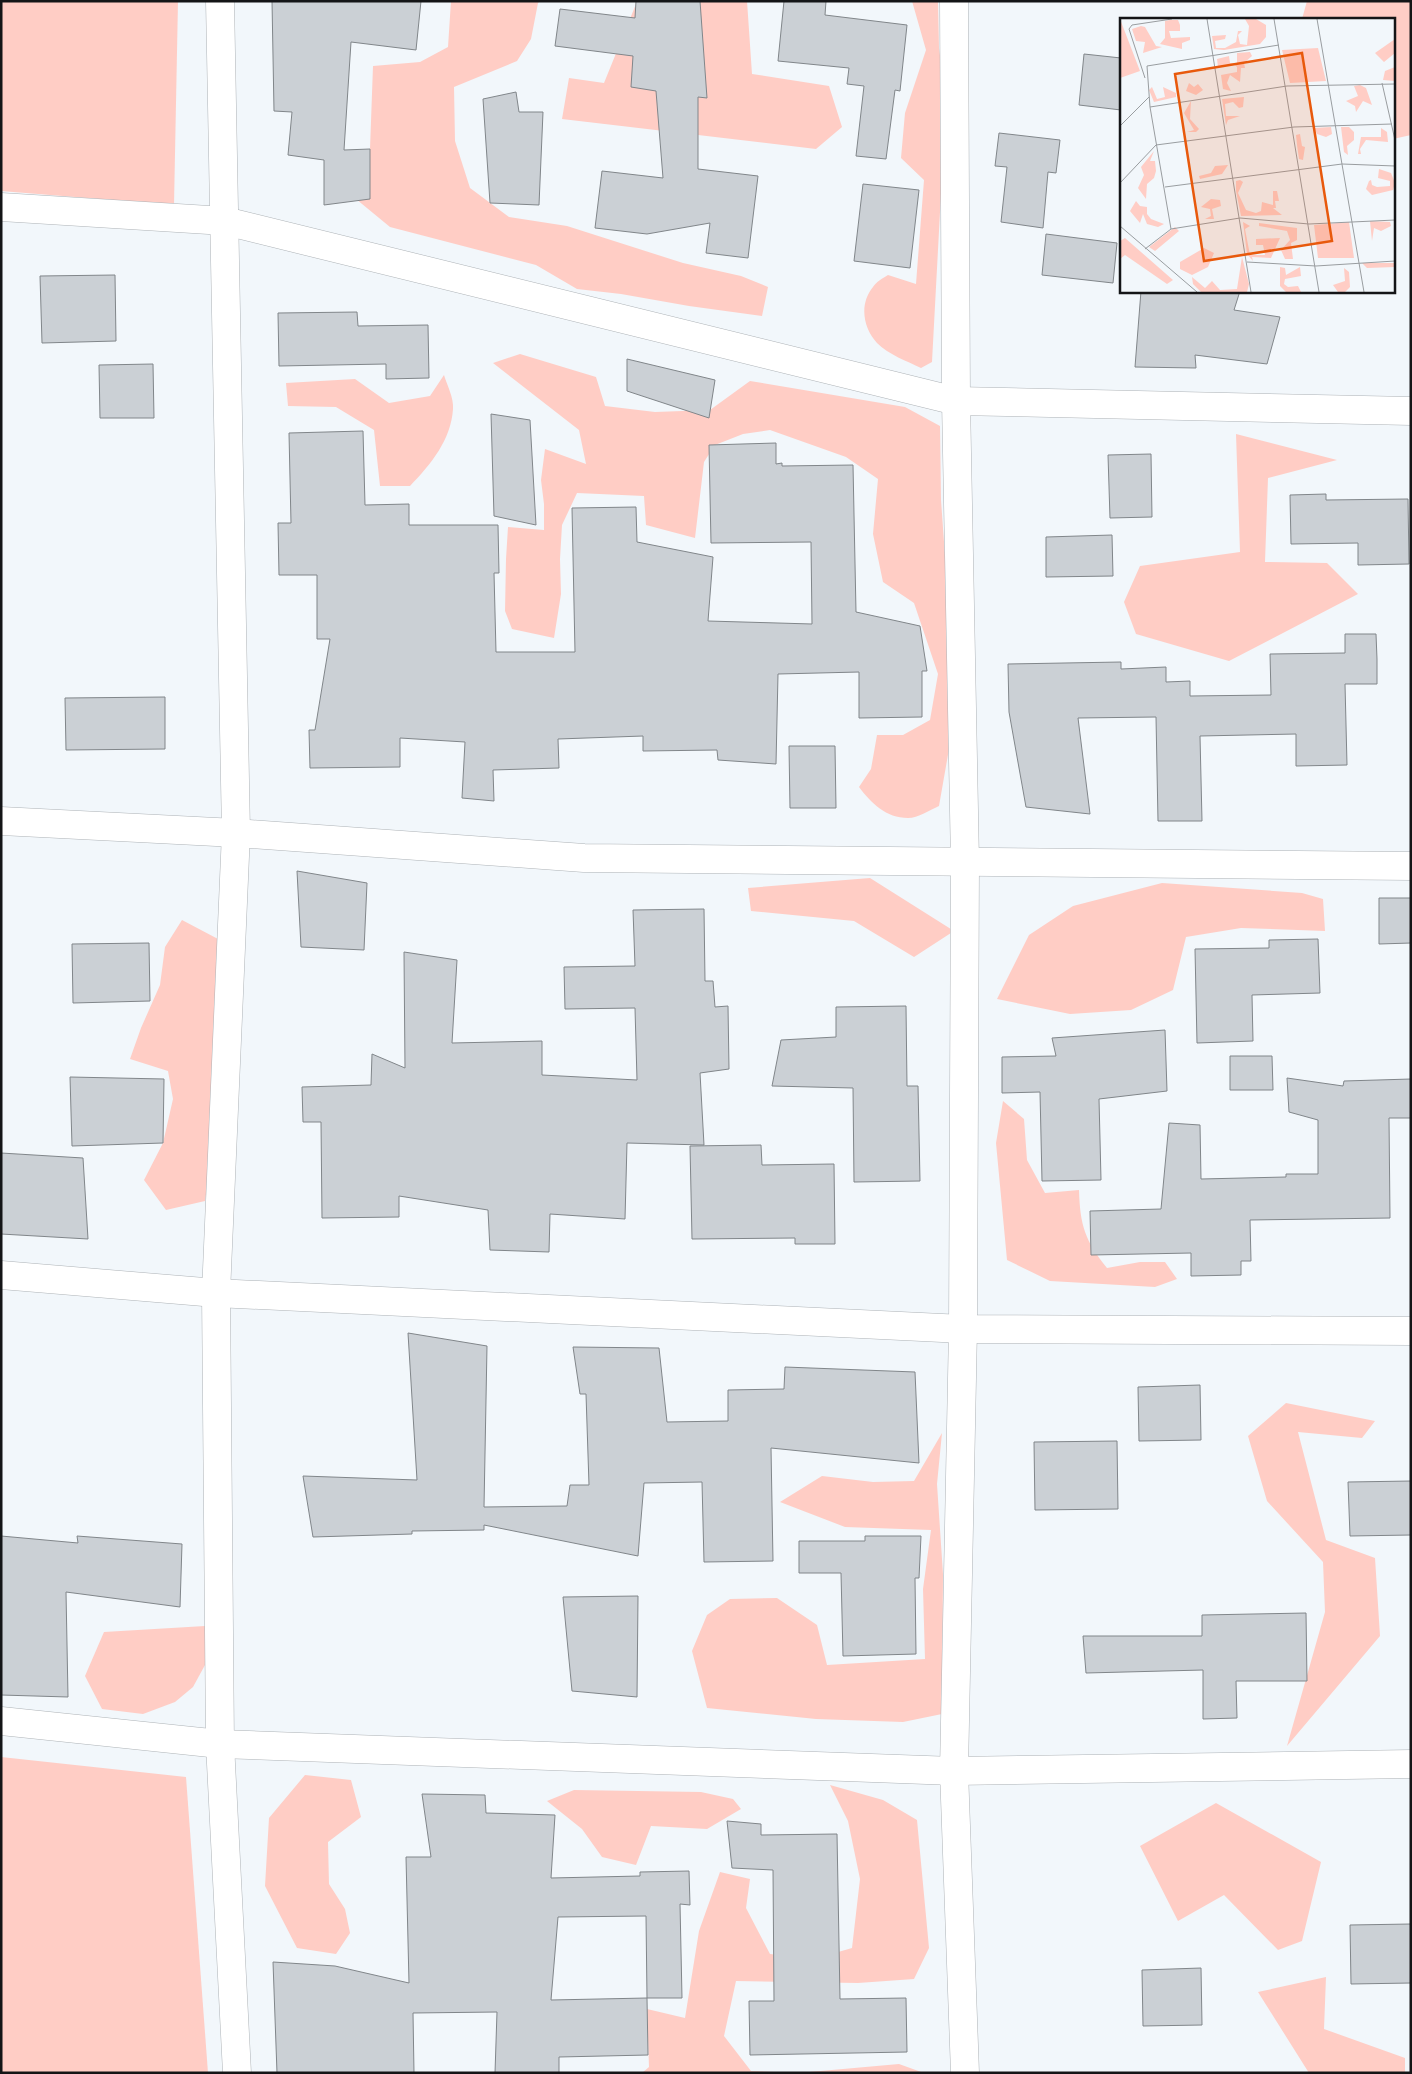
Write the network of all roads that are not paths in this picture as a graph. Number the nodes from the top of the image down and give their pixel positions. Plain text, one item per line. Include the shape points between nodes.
1 (220, 1) edge
2 (954, 1) edge
3 (1, 206) edge
4 (224, 221) junction
5 (956, 401) junction
6 (1411, 411) edge
7 (1, 821) edge
8 (236, 832) junction
9 (965, 862) junction
10 (1411, 866) edge
11 (1, 1275) edge
12 (216, 1292) junction
13 (964, 1329) junction
14 (1411, 1330) edge
15 (1, 1721) edge
16 (220, 1744) junction
17 (1411, 1764) edge
18 (954, 1771) junction
19 (237, 2073) edge
20 (965, 2073) edge

1 - 4 street
2 - 5 street
3 - 4 street
4 - 5 street
4 - 8 street
5 - 6 street
5 - 9 street
7 - 8 street
8 - 9 street via 584,858
8 - 12 street
9 - 10 street
9 - 13 street
11 - 12 street
12 - 13 street
12 - 16 street
13 - 14 street
13 - 18 street
15 - 16 street
16 - 18 street
16 - 19 street
17 - 18 street
18 - 20 street

